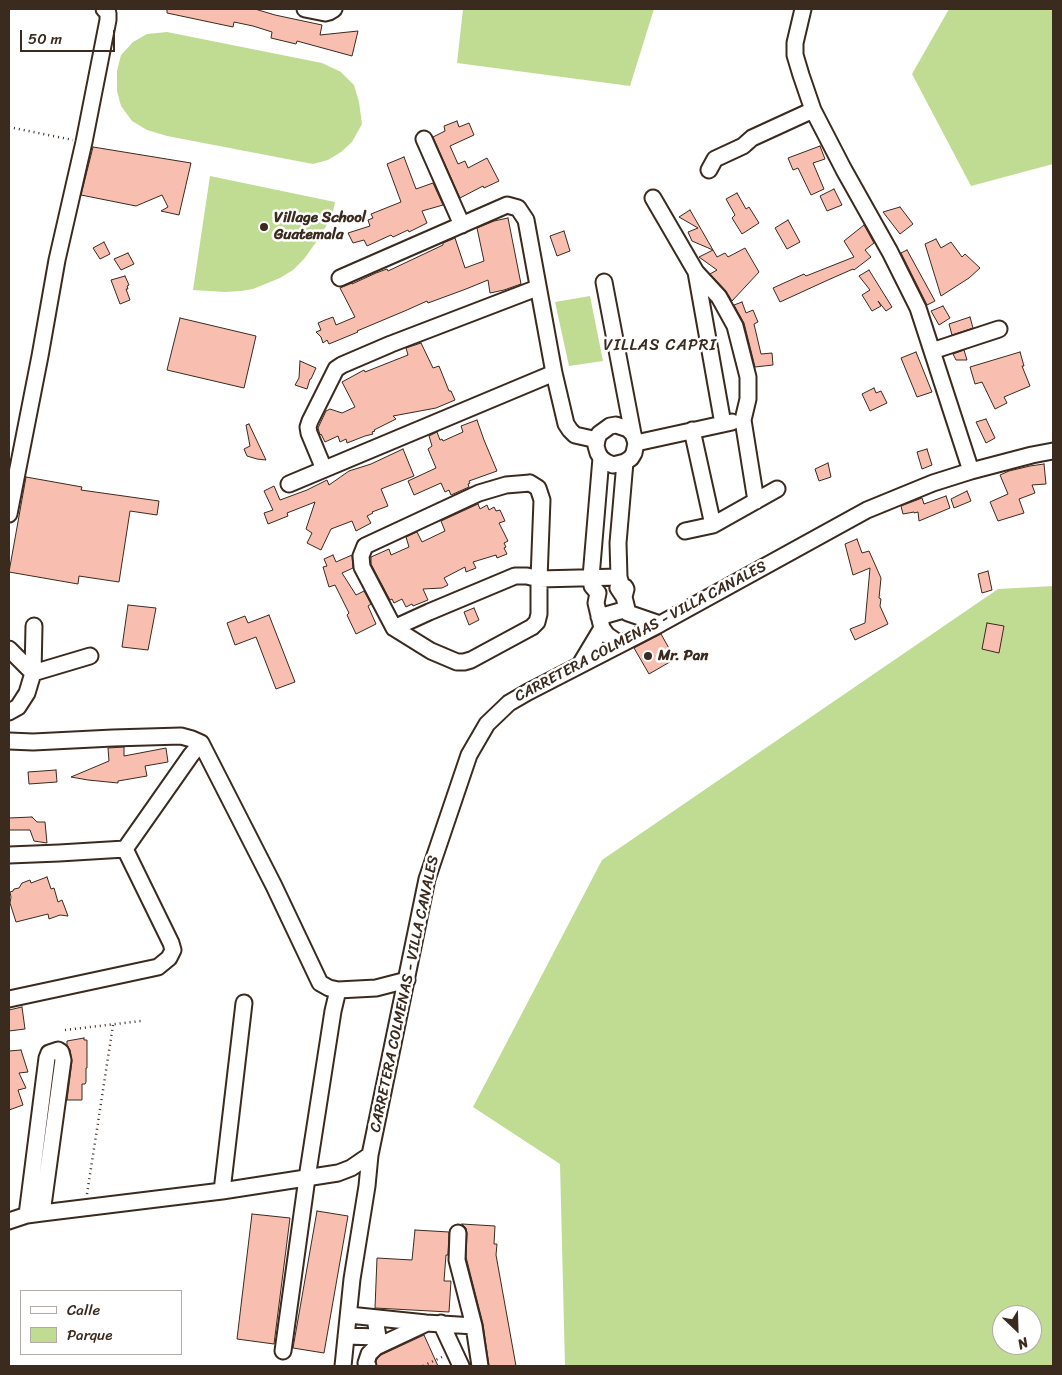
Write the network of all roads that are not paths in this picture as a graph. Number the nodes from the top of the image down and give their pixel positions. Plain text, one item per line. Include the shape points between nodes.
1 (104, 9) edge
2 (305, 9) edge
3 (334, 9) edge
4 (803, 9) edge
5 (813, 110) junction
6 (424, 138) dead end
7 (709, 170) dead end
8 (652, 198) dead end
9 (462, 225) junction
10 (696, 272) junction
11 (340, 278) dead end
12 (604, 282) dead end
13 (538, 288) junction
14 (999, 329) dead end
15 (932, 351) junction
16 (554, 373) junction
17 (743, 420) junction
18 (723, 424) junction
19 (692, 430) junction
20 (634, 438) junction
21 (597, 440) junction
22 (1053, 451) edge
23 (601, 458) junction
24 (625, 462) junction
25 (324, 469) junction
26 (971, 471) junction
27 (289, 484) dead end
28 (777, 490) dead end
29 (756, 501) junction
30 (9, 514) edge
31 (713, 525) junction
32 (685, 531) dead end
33 (538, 579) junction
34 (591, 581) junction
35 (624, 596) junction
36 (599, 616) junction
37 (660, 624) junction
38 (34, 626) dead end
39 (394, 628) junction
40 (624, 642) junction
41 (9, 649) edge
42 (90, 656) dead end
43 (581, 664) junction
44 (33, 673) junction
45 (9, 712) edge
46 (9, 741) edge
47 (201, 743) junction
48 (125, 849) junction
49 (9, 854) edge
50 (407, 980) junction
51 (338, 990) junction
52 (9, 999) edge
53 (244, 1003) dead end
54 (370, 1155) junction
55 (307, 1178) junction
56 (222, 1190) junction
57 (34, 1214) junction
58 (9, 1221) edge
59 (458, 1233) dead end
60 (349, 1315) junction
61 (375, 1318) junction
62 (433, 1323) junction
63 (474, 1326) junction
64 (346, 1336) junction
65 (377, 1342) junction
66 (283, 1351) dead end
67 (343, 1366) edge
68 (368, 1366) edge
69 (461, 1366) edge
70 (480, 1366) edge

1 - 30 street via 108,20 57,260
2 - 3 street via 325,13
4 - 5 street via 795,55
5 - 7 street via 752,138 716,159
5 - 15 street via 910,289
6 - 9 street
8 - 10 street
9 - 11 street
9 - 13 street via 507,205 518,208 526,220
10 - 17 street via 719,297 735,326 748,378
10 - 18 street
12 - 20 street
13 - 16 street
13 - 25 street via 391,344 336,369 308,427
14 - 15 street
15 - 26 street
16 - 21 street via 566,424 576,435
16 - 25 street
17 - 18 street
17 - 29 street
18 - 19 street
19 - 20 street
19 - 31 street
20 - 21 street via 628,429 616,425 604,429
20 - 24 street via 634,453
21 - 23 street
22 - 26 street, CARRETERA COLMENAS - VILLA CANALES
23 - 24 street via 613,464
23 - 34 street
24 - 35 street via 618,543
25 - 27 street
26 - 37 street, CARRETERA COLMENAS - VILLA CANALES via 867,510
28 - 29 street
29 - 31 street
31 - 32 street
33 - 34 street
33 - 39 street via 516,576
33 - 39 street via 537,622 471,660 458,662 431,651
33 - 39 street via 542,500 538,488 522,483 479,493 365,546 361,556 362,567
34 - 35 street
34 - 36 street via 598,593
35 - 36 street
35 - 37 street
35 - 40 street
36 - 40 street via 607,635
36 - 43 street
37 - 40 street, CARRETERA COLMENAS - VILLA CANALES
38 - 44 street
40 - 43 street, CARRETERA COLMENAS - VILLA CANALES
41 - 44 street
42 - 44 street
43 - 50 street, CARRETERA COLMENAS - VILLA CANALES via 509,703 487,724 468,755 427,879
44 - 45 street via 22,702
46 - 47 street via 180,736
47 - 48 street
47 - 51 street via 320,983
48 - 49 street
48 - 52 street via 171,943 173,950 169,958 158,966
50 - 51 street via 376,988
50 - 54 street, CARRETERA COLMENAS - VILLA CANALES
51 - 55 street
53 - 56 street
54 - 55 street via 338,1173
54 - 60 street, CARRETERA COLMENAS - VILLA CANALES
55 - 56 street
55 - 66 street
56 - 57 street
57 - 57 street via 47,1058 49,1053 58,1050 63,1060
57 - 58 street
59 - 63 street via 458,1260
60 - 61 street
60 - 64 street, CARRETERA COLMENAS - VILLA CANALES
61 - 62 street
61 - 65 street
62 - 63 street
62 - 65 street
62 - 69 street
63 - 70 street
64 - 65 street
64 - 67 street, CARRETERA COLMENAS - VILLA CANALES
65 - 68 street via 368,1354

